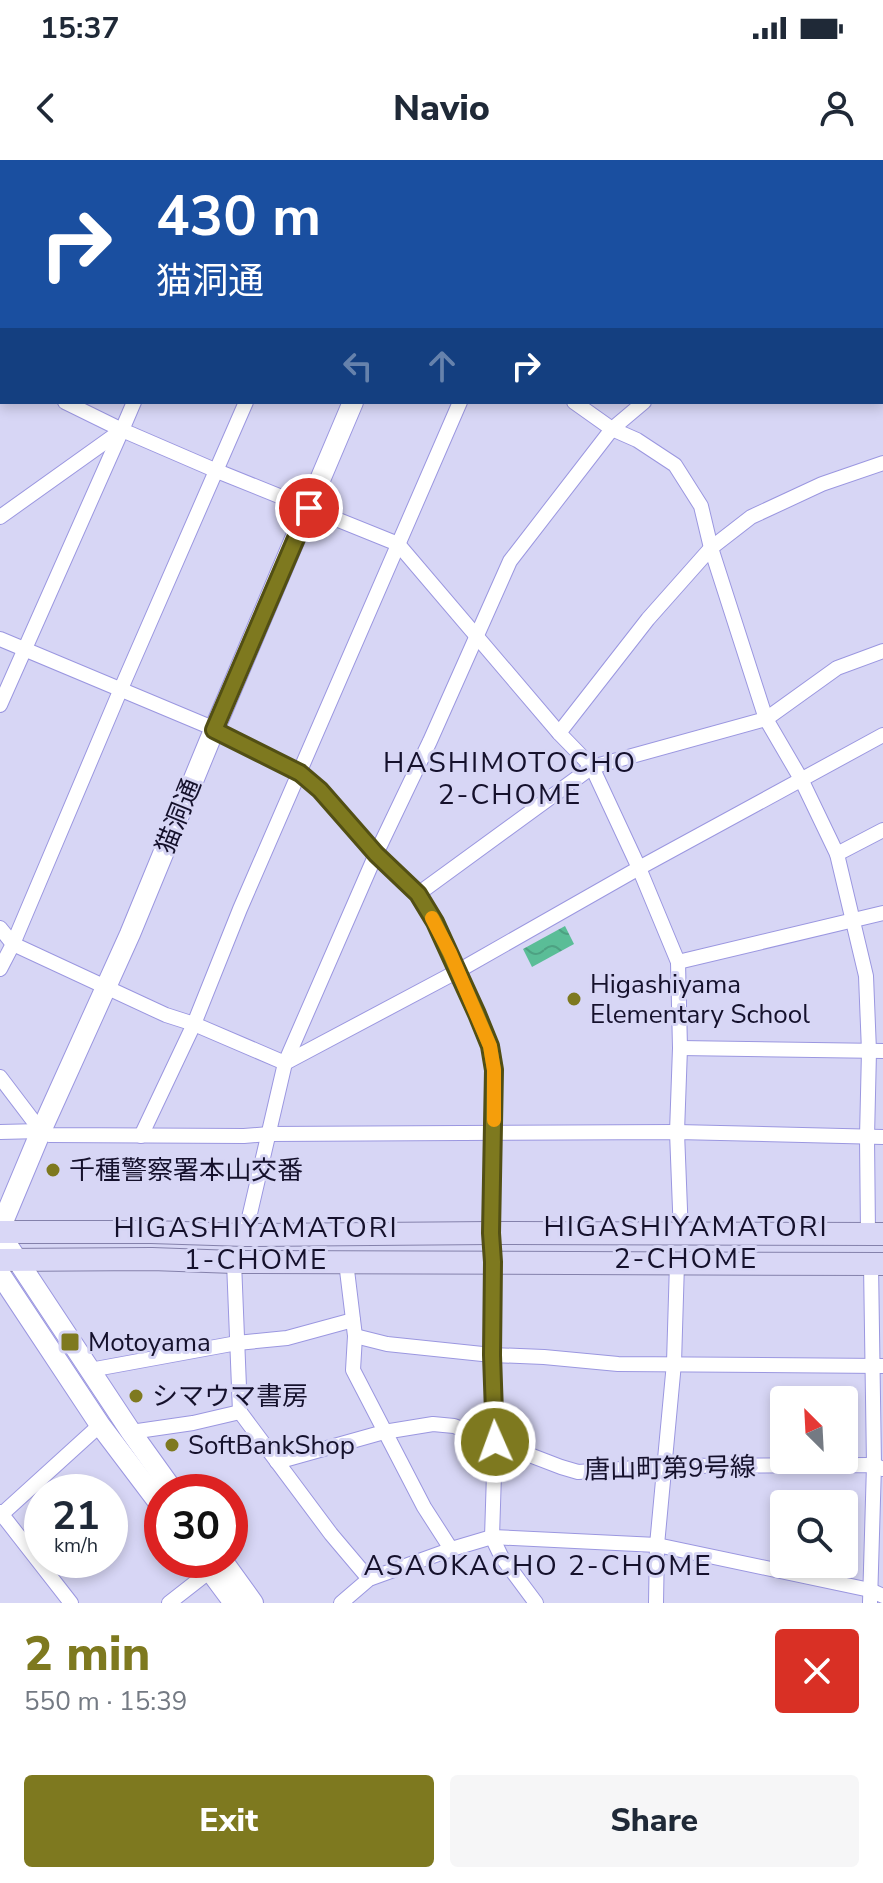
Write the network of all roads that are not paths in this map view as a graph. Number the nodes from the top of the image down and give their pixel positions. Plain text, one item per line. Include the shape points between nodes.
1 (69, 404) edge
2 (133, 404) edge
3 (245, 404) edge
4 (352, 404) edge
5 (459, 404) edge
6 (577, 404) edge
7 (642, 404) edge
8 (612, 429) junction
9 (122, 430) junction
10 (883, 463) edge
11 (217, 471) junction
12 (309, 508) junction
13 (0, 517) edge
14 (398, 544) junction
15 (711, 548) junction
16 (477, 636) junction
17 (0, 639) edge
18 (25, 650) junction
19 (883, 651) edge
20 (120, 691) junction
21 (0, 705) edge
22 (766, 719) junction
23 (214, 729) junction
24 (559, 733) junction
25 (883, 735) edge
26 (592, 767) junction
27 (300, 773) junction
28 (801, 779) junction
29 (883, 830) edge
30 (376, 854) junction
31 (837, 854) junction
32 (639, 868) junction
33 (418, 894) junction
34 (883, 913) edge
35 (852, 920) junction
36 (0, 928) edge
37 (13, 944) junction
38 (678, 962) junction
39 (0, 969) edge
40 (458, 971) junction
41 (883, 982) edge
42 (866, 983) junction
43 (106, 987) junction
44 (194, 1024) junction
45 (680, 1048) junction
46 (876, 1051) edge
47 (285, 1063) junction
48 (0, 1077) edge
49 (41, 1131) junction
50 (0, 1132) edge
51 (677, 1132) junction
52 (269, 1134) junction
53 (493, 1134) junction
54 (141, 1136) junction
55 (867, 1137) junction
56 (883, 1137) edge
57 (0, 1232) edge
58 (491, 1233) junction
59 (875, 1234) edge
60 (245, 1235) junction
61 (681, 1235) junction
62 (234, 1262) junction
63 (346, 1262) junction
64 (493, 1262) junction
65 (677, 1263) junction
66 (877, 1264) edge
67 (5, 1265) edge
68 (353, 1320) junction
69 (355, 1336) junction
70 (237, 1343) junction
71 (492, 1355) junction
72 (674, 1363) junction
73 (878, 1366) edge
74 (90, 1370) junction
75 (240, 1412) junction
76 (100, 1425) junction
77 (131, 1432) junction
78 (384, 1432) junction
79 (495, 1442) junction
80 (277, 1462) junction
81 (665, 1466) junction
82 (879, 1467) edge
83 (161, 1474) edge
84 (144, 1483) edge
85 (2, 1519) edge
86 (492, 1537) junction
87 (657, 1545) junction
88 (451, 1549) junction
89 (197, 1578) edge
90 (220, 1578) edge
91 (227, 1578) edge
92 (369, 1579) junction
93 (875, 1596) edge
94 (71, 1603) edge
95 (169, 1603) edge
96 (234, 1603) edge
97 (253, 1603) edge
98 (341, 1603) edge
99 (536, 1603) edge
100 (656, 1603) edge

1 - 9 street
2 - 9 street
3 - 11 street
4 - 12 street, 猫洞通
5 - 14 street
6 - 8 street
7 - 8 street
8 - 15 street via 675,465 701,506
8 - 16 street via 510,561
9 - 11 street
9 - 13 street
9 - 18 street
10 - 15 street via 751,517
11 - 12 street
11 - 20 street
12 - 14 street
12 - 23 street, 猫洞通
14 - 16 street
14 - 27 street
15 - 22 street
15 - 24 street
16 - 24 street
16 - 30 street
17 - 18 street
18 - 20 street
18 - 21 street
19 - 22 street via 837,668
20 - 23 street
20 - 37 street
22 - 26 street
22 - 28 street
23 - 27 street
23 - 43 street, 猫洞通
24 - 26 street
25 - 28 street
26 - 32 street
26 - 33 street
27 - 30 street
27 - 44 street
28 - 31 street
28 - 32 street
29 - 31 street
30 - 33 street
30 - 47 street
31 - 35 street
32 - 38 street
32 - 40 street
33 - 40 street
34 - 35 street
35 - 38 street
35 - 42 street
36 - 37 street
37 - 39 street
37 - 43 street
38 - 45 street
40 - 47 street
40 - 53 street via 490,1046
41 - 42 street
42 - 46 street
43 - 44 street
43 - 49 street, 猫洞通
44 - 47 street
44 - 54 street
45 - 46 street
45 - 51 street
46 - 55 street
47 - 52 street
48 - 49 street
49 - 50 street
49 - 54 street
49 - 57 street, 猫洞通
51 - 53 street
51 - 55 street
51 - 61 street
52 - 53 street
52 - 54 street
52 - 60 street
53 - 58 street
55 - 56 street
55 - 59 street
57 - 60 main road
57 - 67 street
58 - 60 main road
58 - 61 main road
58 - 64 street
59 - 61 main road
62 - 63 main road
62 - 67 main road via 152,1259
62 - 70 street
63 - 64 main road
63 - 68 street
64 - 65 main road
64 - 71 street
65 - 66 main road
65 - 72 street
66 - 73 street
67 - 74 street
67 - 76 street
68 - 69 street
68 - 70 street via 287,1338
69 - 71 street
69 - 78 street via 353,1370
70 - 74 street
70 - 75 street
71 - 72 street
71 - 79 street
72 - 73 street
72 - 81 street
73 - 82 street
74 - 77 street
75 - 77 street
75 - 80 street
76 - 84 street
76 - 85 street
77 - 83 street
78 - 79 street, 唐山町第9号線 via 433,1424
78 - 80 street, 唐山町第9号線
78 - 88 street
79 - 81 street, 唐山町第9号線 via 578,1472
79 - 86 street
80 - 92 street
81 - 82 street, 唐山町第9号線
81 - 87 street
82 - 93 street
85 - 94 street
86 - 87 street
86 - 88 street
86 - 99 street
87 - 93 street
87 - 100 street
88 - 92 street
89 - 95 street
90 - 96 street
91 - 97 street
92 - 98 street

